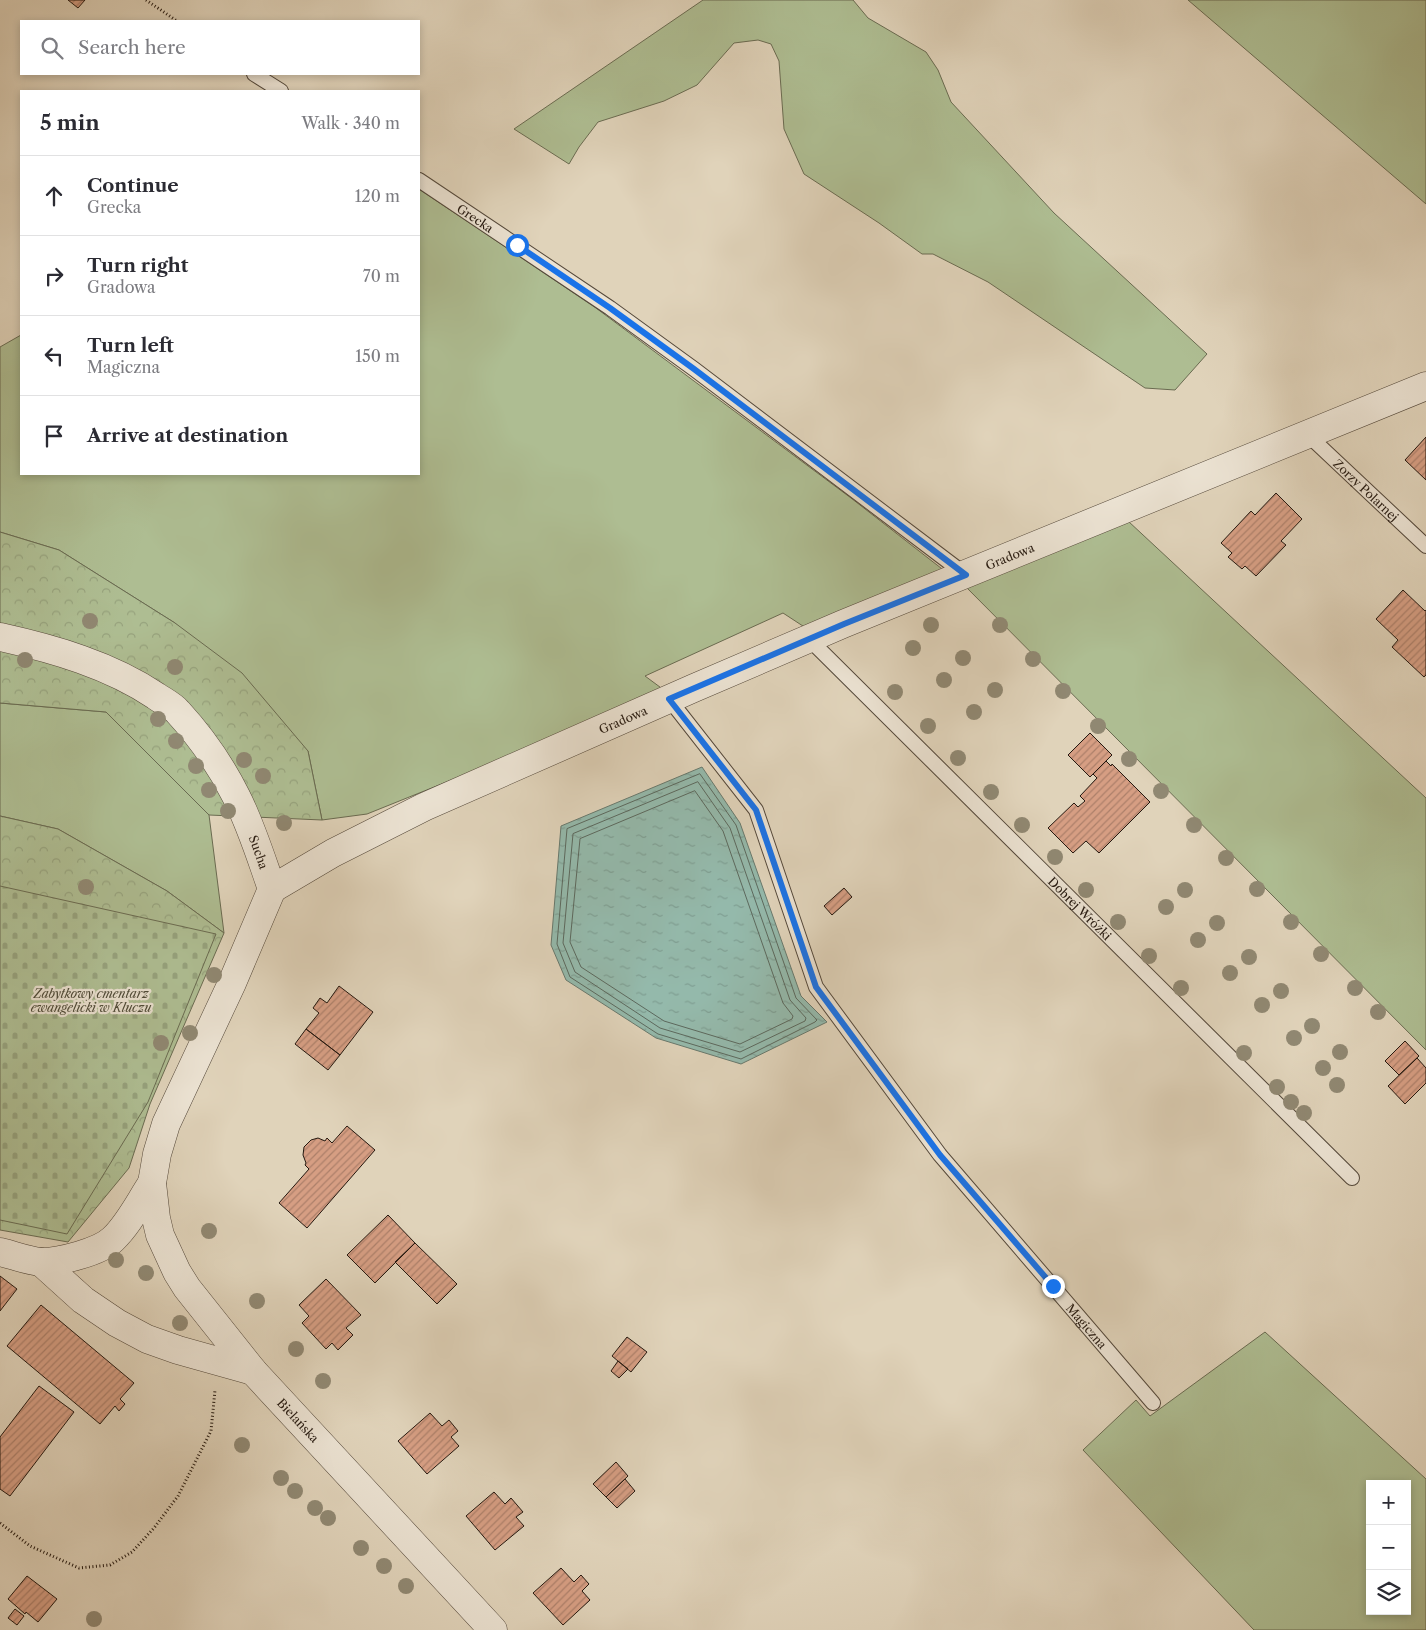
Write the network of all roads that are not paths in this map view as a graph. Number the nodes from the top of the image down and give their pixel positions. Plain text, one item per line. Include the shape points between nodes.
1 (256, 75) edge
2 (279, 90) edge
3 (420, 181) edge
4 (1426, 386) edge
5 (1308, 435) junction
6 (1426, 546) edge
7 (966, 575) junction
8 (0, 637) edge
9 (809, 639) junction
10 (669, 699) junction
11 (272, 889) junction
12 (1352, 1178) dead end
13 (152, 1183) junction
14 (0, 1252) edge
15 (41, 1262) junction
16 (253, 1371) junction
17 (1153, 1403) dead end
18 (493, 1630) edge

1 - 2 lane
3 - 7 lane, Grecka via 594,297 687,364
4 - 5 street, Gradowa
5 - 6 lane, Zorzy Polarnej
5 - 7 street, Gradowa
7 - 9 street, Gradowa
8 - 11 street, Sucha via 81,659 136,683 177,710 208,749 236,796
9 - 10 street, Gradowa
9 - 12 lane, Dobrej Wróżki
10 - 11 street, Gradowa via 424,807 333,853
10 - 17 lane, Magiczna via 756,810 816,987 940,1155
11 - 13 street via 166,1124
13 - 15 street via 113,1240 80,1256
13 - 16 street, Bielańska via 160,1235 177,1272
14 - 15 street
15 - 16 street via 83,1300 147,1339
16 - 18 street, Bielańska

